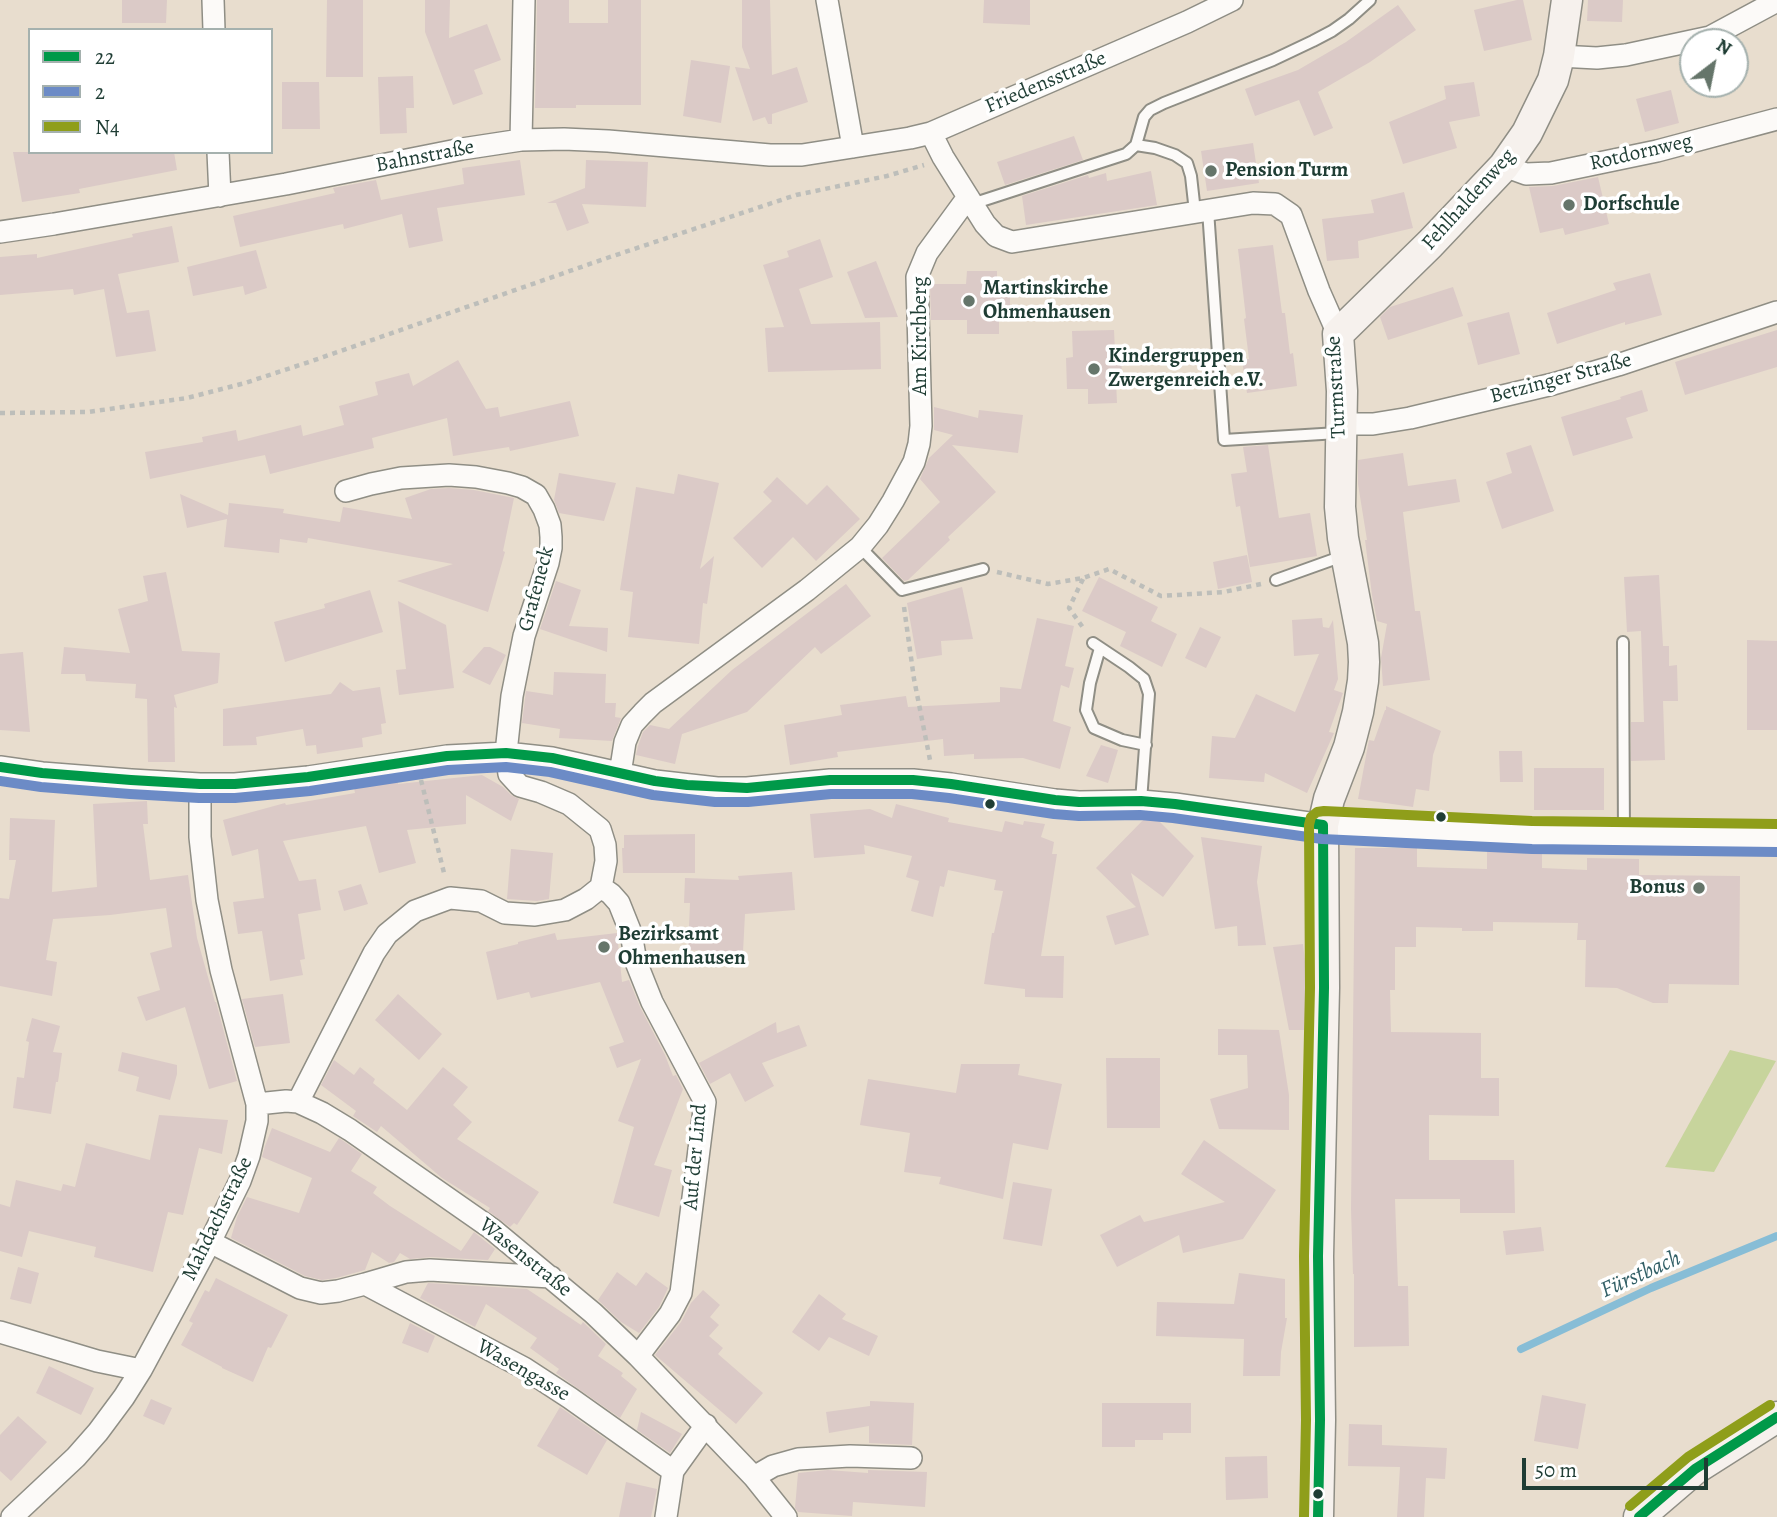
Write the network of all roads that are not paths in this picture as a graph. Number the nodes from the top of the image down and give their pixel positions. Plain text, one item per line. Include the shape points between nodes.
1 (213, 0) edge
2 (523, 0) edge
3 (827, 0) edge
4 (1232, 0) edge
5 (1370, 0) edge
6 (1567, 0) edge
7 (1777, 1) edge
8 (214, 28) edge
9 (1559, 56) junction
10 (1777, 119) edge
11 (931, 133) junction
12 (521, 140) junction
13 (1136, 145) junction
14 (853, 147) junction
15 (218, 154) edge
16 (1504, 166) junction
17 (219, 196) junction
18 (970, 201) junction
19 (1201, 211) junction
20 (0, 232) edge
21 (1777, 312) edge
22 (1338, 334) junction
23 (1341, 428) junction
24 (346, 491) dead end
25 (860, 547) junction
26 (1346, 555) junction
27 (983, 569) road end
28 (1276, 580) road end
29 (1623, 642) dead end
30 (1146, 745) junction
31 (506, 753) junction
32 (0, 767) edge
33 (620, 774) junction
34 (200, 784) junction
35 (1141, 802) junction
36 (1323, 825) junction
37 (1624, 836) junction
38 (1777, 838) edge
39 (601, 887) junction
40 (299, 1102) junction
41 (257, 1104) junction
42 (210, 1242) junction
43 (551, 1277) junction
44 (365, 1284) junction
45 (0, 1332) edge
46 (638, 1356) junction
47 (141, 1370) junction
48 (1777, 1417) edge
49 (706, 1425) junction
50 (911, 1458) dead end
51 (673, 1471) junction
52 (754, 1477) junction
53 (12, 1517) edge
54 (666, 1517) edge
55 (786, 1517) edge
56 (1318, 1517) edge
57 (1639, 1517) edge

1 - 8 street
2 - 12 street
3 - 14 street
4 - 11 street, Friedensstraße
5 - 13 lane via 1313,41 1150,110
6 - 9 street, Fehlhaldenweg
7 - 9 street via 1710,37 1626,55
9 - 16 street, Fehlhaldenweg via 1553,80 1527,133
10 - 16 street, Rotdornweg via 1550,173 1526,174
11 - 14 street, Friedensstraße
11 - 18 street
12 - 14 street, Bahnstraße via 608,141 770,155
12 - 17 street, Bahnstraße
13 - 18 lane via 1126,154
13 - 19 lane via 1175,155 1187,163
15 - 17 street
16 - 22 street, Fehlhaldenweg
17 - 20 street, Bahnstraße
18 - 19 street, Turmstraße via 996,236 1012,242
18 - 25 street, Am Kirchberg via 927,253 917,277 922,395 919,444 904,482
19 - 22 street, Turmstraße via 1253,202 1275,204 1291,215
19 - 23 lane via 1224,440
21 - 23 street, Betzinger Straße via 1553,384 1410,418
22 - 23 street, Turmstraße
23 - 26 street, Turmstraße via 1340,507
24 - 31 street, Grafeneck via 401,478 449,475 508,483 536,495 550,525 551,548 524,636
25 - 27 lane via 902,590
25 - 33 street, Am Kirchberg via 653,703 632,726
26 - 28 lane
26 - 36 street, Turmstraße via 1363,643 1363,681 1349,747
29 - 37 lane
30 - 30 lane via 1149,694 1144,679 1097,645 1086,710 1094,728
30 - 35 lane
31 - 33 street
31 - 34 street via 417,760 295,778
31 - 39 street via 509,774 520,786 569,804 600,829 606,861
32 - 34 street
33 - 35 street via 717,788 889,779 1055,800
34 - 41 street, Mahdachstraße via 207,900
35 - 36 street
36 - 37 street
36 - 56 street, Turmstraße
37 - 38 street
39 - 40 street via 565,910 535,915 505,913 481,901 450,898 415,911 387,934 374,953
39 - 46 street, Auf der Lind via 619,903 652,1002 705,1102 681,1293
40 - 41 street, Wasenstraße
40 - 43 street, Wasenstraße via 383,1153 492,1229
41 - 42 street, Mahdachstraße via 249,1157
42 - 44 street via 300,1288 321,1293
42 - 47 street, Mahdachstraße
43 - 44 street via 430,1270
43 - 46 street, Wasenstraße
44 - 51 street, Wasengasse via 524,1368
45 - 47 street
46 - 49 street, Wasenstraße
47 - 53 street, Mahdachstraße via 76,1457
48 - 57 street via 1695,1469
49 - 51 street
49 - 52 street, Wasenstraße
50 - 52 street via 798,1459
51 - 54 street
52 - 55 street, Wasenstraße

